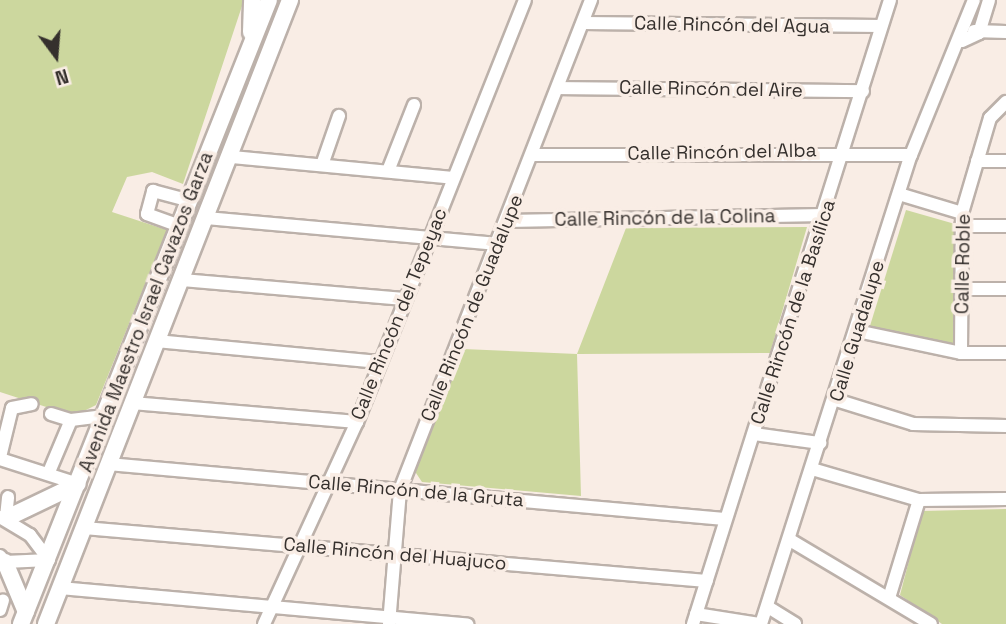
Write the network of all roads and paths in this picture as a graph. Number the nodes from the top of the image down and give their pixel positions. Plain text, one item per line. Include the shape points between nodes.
1 (253, 0) edge
2 (269, 0) edge
3 (290, 0) edge
4 (525, 0) edge
5 (591, 0) edge
6 (890, 0) edge
7 (975, 0) edge
8 (989, 0) edge
9 (583, 23) junction
10 (881, 26) junction
11 (1006, 32) edge
12 (979, 33) junction
13 (963, 35) junction
14 (248, 55) junction
15 (559, 88) junction
16 (863, 91) junction
17 (1006, 102) edge
18 (414, 105) dead end
19 (339, 116) dead end
20 (845, 151) junction
21 (533, 155) junction
22 (911, 155) junction
23 (232, 157) junction
24 (977, 161) junction
25 (1006, 161) edge
26 (322, 165) junction
27 (388, 171) junction
28 (453, 178) junction
29 (195, 185) junction
30 (899, 194) junction
31 (187, 200) junction
32 (824, 215) junction
33 (206, 218) junction
34 (961, 220) junction
35 (507, 221) junction
36 (177, 225) junction
37 (1006, 226) edge
38 (428, 239) junction
39 (498, 244) junction
40 (183, 280) junction
41 (157, 286) junction
42 (963, 289) junction
43 (1006, 289) edge
44 (404, 299) junction
45 (857, 331) junction
46 (156, 341) junction
47 (961, 353) junction
48 (1006, 353) edge
49 (379, 362) junction
50 (836, 400) junction
51 (132, 403) junction
52 (32, 404) dead end
53 (51, 414) dead end
54 (105, 416) junction
55 (71, 420) junction
56 (357, 422) junction
57 (1006, 426) edge
58 (754, 435) junction
59 (820, 443) junction
60 (0, 458) edge
61 (108, 464) junction
62 (812, 469) junction
63 (49, 472) junction
64 (329, 483) junction
65 (78, 484) junction
66 (400, 490) junction
67 (8, 497) dead end
68 (1006, 499) edge
69 (919, 500) junction
70 (5, 517) edge
71 (725, 519) junction
72 (84, 528) junction
73 (790, 540) junction
74 (299, 546) junction
75 (394, 555) junction
76 (3, 559) edge
77 (49, 559) junction
78 (707, 581) junction
79 (60, 588) junction
80 (889, 598) junction
81 (272, 607) junction
82 (768, 607) junction
83 (23, 618) edge
84 (49, 618) edge
85 (695, 619) edge
86 (389, 621) edge
87 (264, 624) edge
88 (467, 624) edge
89 (760, 624) edge
90 (795, 624) edge
91 (931, 624) edge

1 - 14 main road
2 - 14 main road, Avenida Maestro Israel Cavazos Garza
3 - 23 main road, Avenida Maestro Israel Cavazos Garza
4 - 28 street, Calle Rincón del Tepeyac
5 - 9 street, Calle Rincón de Guadalupe
6 - 10 street, Calle Rincón de la Basílica
7 - 13 street, Calle Guadalupe
8 - 12 street
9 - 10 street, Calle Rincón del Agua
9 - 15 street, Calle Rincón de Guadalupe
10 - 16 street, Calle Rincón de la Basílica
11 - 12 street
12 - 13 street
13 - 22 street, Calle Guadalupe
14 - 29 main road, Avenida Maestro Israel Cavazos Garza
15 - 16 street, Calle Rincón del Aire
15 - 21 street, Calle Rincón de Guadalupe
16 - 20 street, Calle Rincón de la Basílica
17 - 24 street, Calle Roble via 989,118
18 - 27 street
19 - 26 street
20 - 21 street, Calle Rincón del Alba
20 - 22 street, Calle Rincón del Alba
20 - 32 street, Calle Rincón de la Basílica
21 - 35 street, Calle Rincón de Guadalupe
22 - 30 street, Calle Guadalupe
23 - 26 street
23 - 33 main road, Avenida Maestro Israel Cavazos Garza
24 - 25 street
24 - 34 street, Calle Roble
26 - 27 street
27 - 28 street
28 - 38 street, Calle Rincón del Tepeyac
29 - 31 main road, Avenida Maestro Israel Cavazos Garza
29 - 40 main road via 196,204 177,262
30 - 34 street
30 - 45 street, Calle Guadalupe
31 - 36 main road, Avenida Maestro Israel Cavazos Garza
31 - 36 street via 153,191 147,214
32 - 35 street, Calle Rincón de la Colina
32 - 58 street, Calle Rincón de la Basílica
33 - 38 street
33 - 40 main road, Avenida Maestro Israel Cavazos Garza
34 - 37 street
34 - 42 street, Calle Roble
35 - 39 street, Calle Rincón de Guadalupe
36 - 41 main road, Avenida Maestro Israel Cavazos Garza
38 - 39 street
38 - 44 street, Calle Rincón del Tepeyac
39 - 66 street, Calle Rincón de Guadalupe
40 - 44 street
40 - 46 main road, Avenida Maestro Israel Cavazos Garza
41 - 46 main road via 162,299
41 - 54 main road, Avenida Maestro Israel Cavazos Garza
42 - 43 street
42 - 47 street, Calle Roble
44 - 49 street, Calle Rincón del Tepeyac
45 - 47 street
45 - 50 street, Calle Guadalupe
46 - 49 street
46 - 51 main road, Avenida Maestro Israel Cavazos Garza
47 - 48 street
49 - 56 street, Calle Rincón del Tepeyac
50 - 57 street via 920,425
50 - 59 street, Calle Guadalupe
51 - 56 street
51 - 61 main road, Avenida Maestro Israel Cavazos Garza
52 - 60 street via 12,408
53 - 55 street
54 - 55 street
54 - 65 main road, Avenida Maestro Israel Cavazos Garza
55 - 63 street
56 - 64 street, Calle Rincón del Tepeyac
58 - 59 street
58 - 71 street, Calle Rincón de la Basílica
59 - 62 street, Calle Guadalupe
60 - 63 street
61 - 64 street, Calle Rincón de la Gruta
61 - 72 main road, Avenida Maestro Israel Cavazos Garza
62 - 69 street
62 - 73 street, Calle Guadalupe
63 - 65 street
64 - 66 street, Calle Rincón de la Gruta
64 - 74 street, Calle Rincón del Tepeyac
65 - 70 main road
65 - 77 main road, Avenida Maestro Israel Cavazos Garza
66 - 71 street, Calle Rincón de la Gruta
66 - 75 street, Calle Rincón de Guadalupe
67 - 70 street
68 - 69 street
69 - 80 street
70 - 77 street
71 - 78 street, Calle Rincón de la Basílica
72 - 74 street, Calle Rincón del Huajuco
72 - 77 main road
72 - 79 main road, Avenida Maestro Israel Cavazos Garza
73 - 80 street
73 - 82 street, Calle Guadalupe
74 - 75 street, Calle Rincón del Huajuco
74 - 81 street, Calle Rincón del Tepeyac
75 - 78 street, Calle Rincón del Huajuco
75 - 86 street, Calle Rincón de Guadalupe
76 - 77 street
76 - 83 main road
77 - 83 main road, Avenida Maestro Israel Cavazos Garza
77 - 84 main road
78 - 85 street, Calle Rincón de la Basílica
79 - 81 street
79 - 84 main road, Avenida Maestro Israel Cavazos Garza
80 - 91 street
81 - 86 street
81 - 87 street, Calle Rincón del Tepeyac
82 - 89 street, Calle Guadalupe
82 - 90 street
85 - 89 street
86 - 88 street

